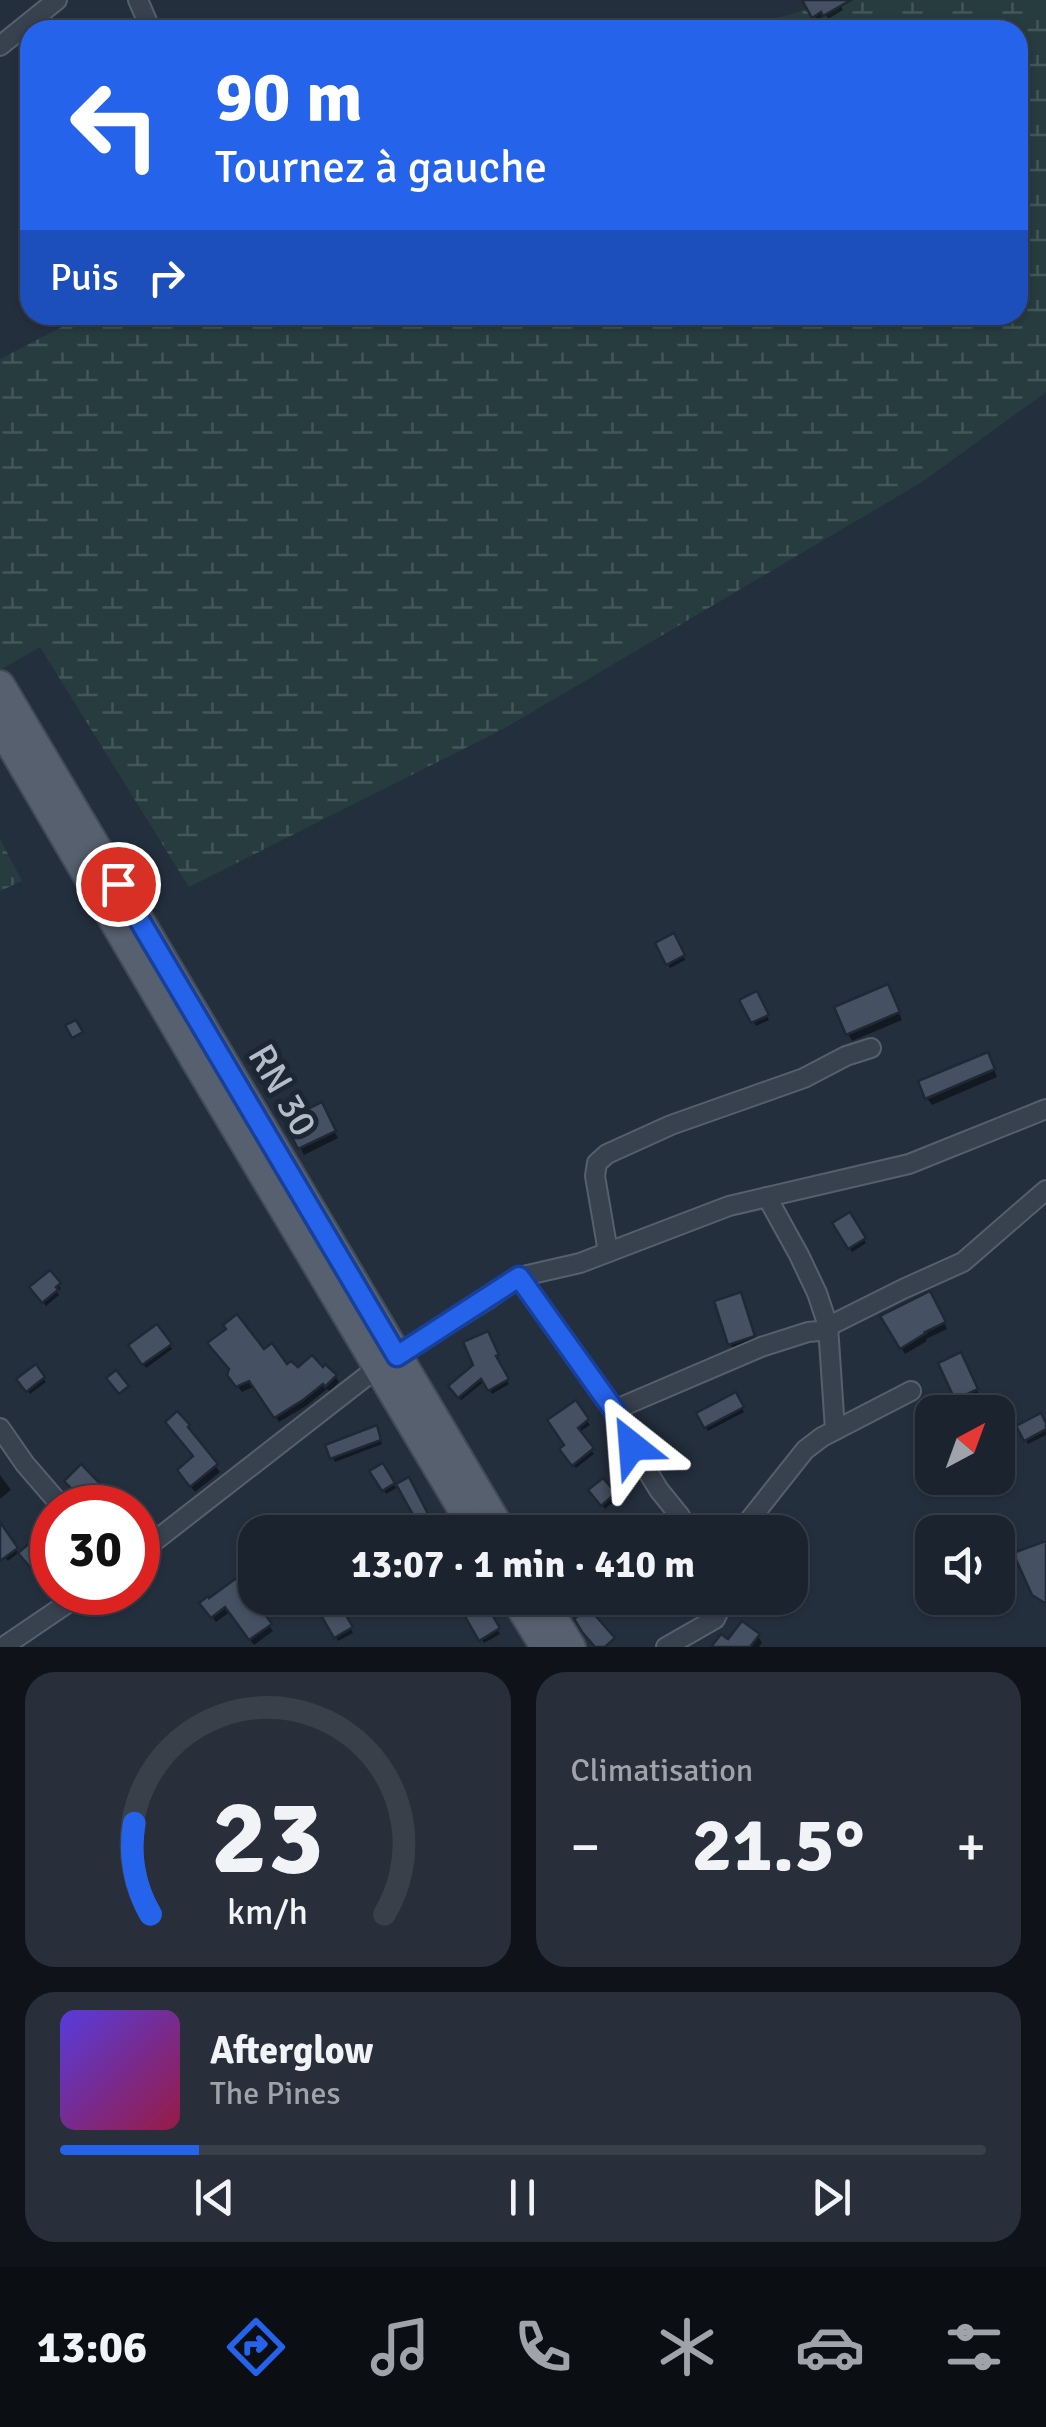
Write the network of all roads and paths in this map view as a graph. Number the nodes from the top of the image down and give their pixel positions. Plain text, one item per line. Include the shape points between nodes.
1 (57, 0) edge
2 (32, 20) edge
3 (20, 30) edge
4 (0, 46) edge
5 (0, 685) edge
6 (0, 726) edge
7 (871, 1048) dead end
8 (1046, 1110) edge
9 (1044, 1196) edge
10 (767, 1197) junction
11 (608, 1252) junction
12 (519, 1277) junction
13 (828, 1326) junction
14 (387, 1362) junction
15 (911, 1390) dead end
16 (614, 1410) junction
17 (0, 1428) edge
18 (835, 1430) junction
19 (43, 1485) edge
20 (467, 1515) edge
21 (490, 1515) edge
22 (677, 1515) edge
23 (753, 1515) edge
24 (160, 1537) edge
25 (51, 1615) edge
26 (525, 1615) edge
27 (552, 1615) edge
28 (717, 1615) edge
29 (30, 1630) junction
30 (2, 1647) edge
31 (40, 1647) edge
32 (545, 1647) edge
33 (571, 1647) edge
34 (666, 1647) edge

1 - 2 street
3 - 4 street
5 - 14 main road, RN 30 / RN 30
6 - 14 main road, RN 30
7 - 11 street via 607,1154 595,1176
8 - 10 street via 910,1164
9 - 13 street via 964,1262
10 - 11 street
10 - 13 street
11 - 12 street
12 - 14 street
12 - 16 street
13 - 16 street
13 - 18 street
14 - 20 main road, RN 30
14 - 21 main road, RN 30 / RN 30
14 - 24 street
15 - 18 street
16 - 22 street
17 - 19 street
18 - 23 street via 805,1450
25 - 29 street
26 - 32 main road
27 - 33 main road
28 - 34 street
29 - 30 street
29 - 31 street

